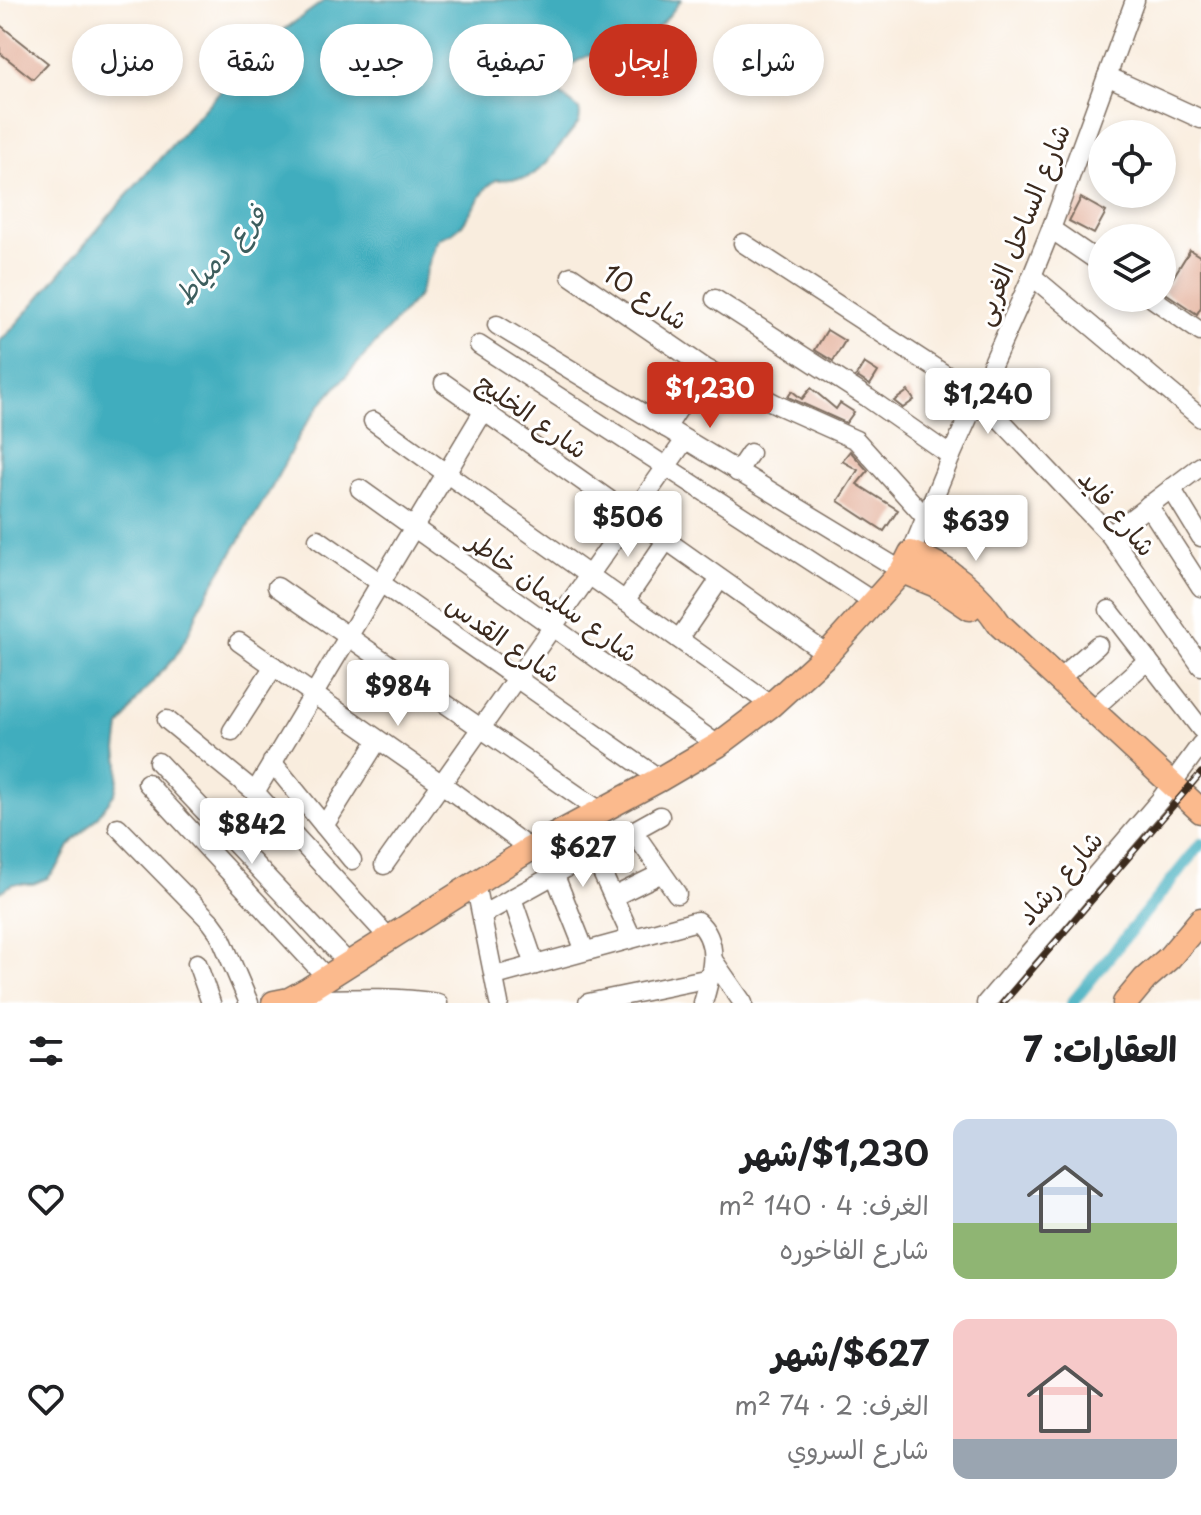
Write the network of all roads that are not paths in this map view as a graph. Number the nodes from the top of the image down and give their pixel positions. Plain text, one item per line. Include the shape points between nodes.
1 (1134, 0) edge
2 (1107, 76) junction
3 (1201, 119) edge
4 (1051, 229) junction
5 (743, 243) dead end
6 (1088, 254) edge
7 (571, 276) dead end
8 (1032, 276) junction
9 (715, 299) dead end
10 (1172, 312) edge
11 (497, 325) dead end
12 (1201, 332) edge
13 (479, 345) dead end
14 (705, 368) junction
15 (444, 383) dead end
16 (978, 396) junction
17 (483, 412) junction
18 (1201, 418) edge
19 (373, 421) dead end
20 (666, 428) junction
21 (685, 440) junction
22 (750, 453) dead end
23 (951, 456) junction
24 (1201, 466) edge
25 (666, 467) junction
26 (737, 472) junction
27 (447, 473) junction
28 (1171, 488) junction
29 (360, 489) dead end
30 (1148, 505) junction
31 (631, 516) junction
32 (926, 518) junction
33 (414, 527) junction
34 (1110, 535) junction
35 (1201, 537) edge
36 (318, 539) dead end
37 (666, 541) junction
38 (907, 562) junction
39 (589, 575) junction
40 (720, 579) junction
41 (381, 582) junction
42 (277, 587) dead end
43 (1201, 587) edge
44 (625, 601) junction
45 (874, 602) junction
46 (1109, 610) dead end
47 (553, 627) junction
48 (348, 636) junction
49 (679, 639) junction
50 (239, 642) dead end
51 (1098, 645) dead end
52 (827, 654) junction
53 (1148, 660) junction
54 (274, 666) junction
55 (1201, 666) edge
56 (517, 678) junction
57 (1059, 679) junction
58 (313, 694) junction
59 (771, 705) junction
60 (1092, 710) junction
61 (167, 720) dead end
62 (482, 728) junction
63 (1201, 729) edge
64 (232, 731) dead end
65 (378, 740) junction
66 (1201, 744) edge
67 (718, 745) junction
68 (158, 762) dead end
69 (272, 762) junction
70 (660, 779) junction
71 (147, 783) dead end
72 (442, 784) junction
73 (1172, 785) junction
74 (255, 792) junction
75 (1198, 809) edge
76 (600, 811) junction
77 (660, 816) dead end
78 (324, 826) junction
79 (118, 827) dead end
80 (633, 831) junction
81 (536, 846) junction
82 (593, 853) junction
83 (352, 860) dead end
84 (384, 865) dead end
85 (662, 873) junction
86 (554, 875) junction
87 (475, 883) junction
88 (677, 894) dead end
89 (613, 897) junction
90 (512, 898) junction
91 (482, 915) junction
92 (1201, 918) edge
93 (389, 938) junction
94 (632, 938) junction
95 (585, 951) junction
96 (197, 963) dead end
97 (348, 963) junction
98 (535, 965) junction
99 (711, 969) junction
100 (495, 976) junction
101 (331, 993) edge
102 (365, 1000) edge
103 (417, 1001) edge
104 (279, 1002) edge
105 (211, 1003) edge
106 (249, 1003) edge
107 (438, 1003) edge
108 (499, 1003) edge
109 (588, 1003) edge
110 (703, 1003) edge
111 (743, 1003) edge
112 (986, 1003) edge
113 (1125, 1003) edge

1 - 2 street, شارع الساحل الغربى
2 - 3 street
2 - 4 street, شارع الساحل الغربى
4 - 6 street
4 - 8 street, شارع الساحل الغربى
5 - 16 street, شارع فايد
7 - 14 street, شارع 10
8 - 16 street, شارع الساحل الغربى
8 - 18 street
9 - 23 street
10 - 12 street
11 - 20 street
13 - 25 street
14 - 20 street
14 - 32 street, شارع 10 via 856,440
15 - 17 street, شارع الخليج
16 - 23 street, شارع الساحل الغربى
16 - 34 street, شارع فايد
17 - 27 street
17 - 31 street, شارع الخليج
19 - 27 street
20 - 21 street
21 - 25 street
21 - 26 street
22 - 26 street
23 - 32 street, شارع الساحل الغربى
24 - 28 street
25 - 31 street
25 - 45 street
26 - 38 street
27 - 33 street
27 - 39 street
28 - 30 street
28 - 35 street
29 - 33 street, شارع سليمان خاطر
30 - 34 street
30 - 43 street
31 - 37 street, شارع الخليج
31 - 39 street
32 - 38 street, شارع الساحل الغربى
33 - 41 street
33 - 47 street, شارع سليمان خاطر
34 - 55 street, شارع فايد
36 - 41 street, شارع القدس
37 - 40 street, شارع الخليج
37 - 44 street
38 - 45 main road
38 - 57 main road via 927,559 964,584
39 - 44 street
39 - 47 street
40 - 49 street
40 - 52 street, شارع الخليج
41 - 48 street
41 - 56 street, شارع القدس
42 - 48 street
44 - 49 street
45 - 52 main road
46 - 53 street
47 - 56 street
47 - 67 street, شارع سليمان خاطر
48 - 58 street
48 - 62 street
49 - 59 street
50 - 54 street
51 - 57 street
52 - 59 main road
53 - 60 street
53 - 63 street
54 - 58 street
54 - 64 street
56 - 62 street
56 - 70 street, شارع القدس
57 - 60 main road
58 - 65 street
58 - 69 street
59 - 67 main road
60 - 73 main road
61 - 74 street
62 - 72 street
62 - 76 street
65 - 72 street
65 - 78 street
66 - 73 street, شارع رشاد
67 - 70 main road
68 - 97 street
69 - 74 street
69 - 78 street
70 - 76 main road
71 - 101 street
72 - 81 street
72 - 84 street
73 - 75 main road
73 - 112 street, شارع رشاد
74 - 93 street
76 - 81 main road
77 - 80 street
78 - 83 street
79 - 106 street via 211,922
80 - 82 street
80 - 85 street
81 - 86 street
81 - 87 main road
82 - 86 street
82 - 89 street
85 - 88 street
85 - 89 street
86 - 90 street
86 - 95 street
87 - 91 street
87 - 93 main road
89 - 94 street
90 - 91 street
90 - 98 street
91 - 100 street
92 - 113 main road
93 - 97 main road
94 - 95 street
94 - 99 street via 697,921 710,938
95 - 98 street
96 - 105 street
97 - 101 main road
98 - 100 street
99 - 109 street
99 - 110 street
99 - 111 street
100 - 108 street
101 - 102 street
101 - 104 main road
102 - 103 street
103 - 107 street

